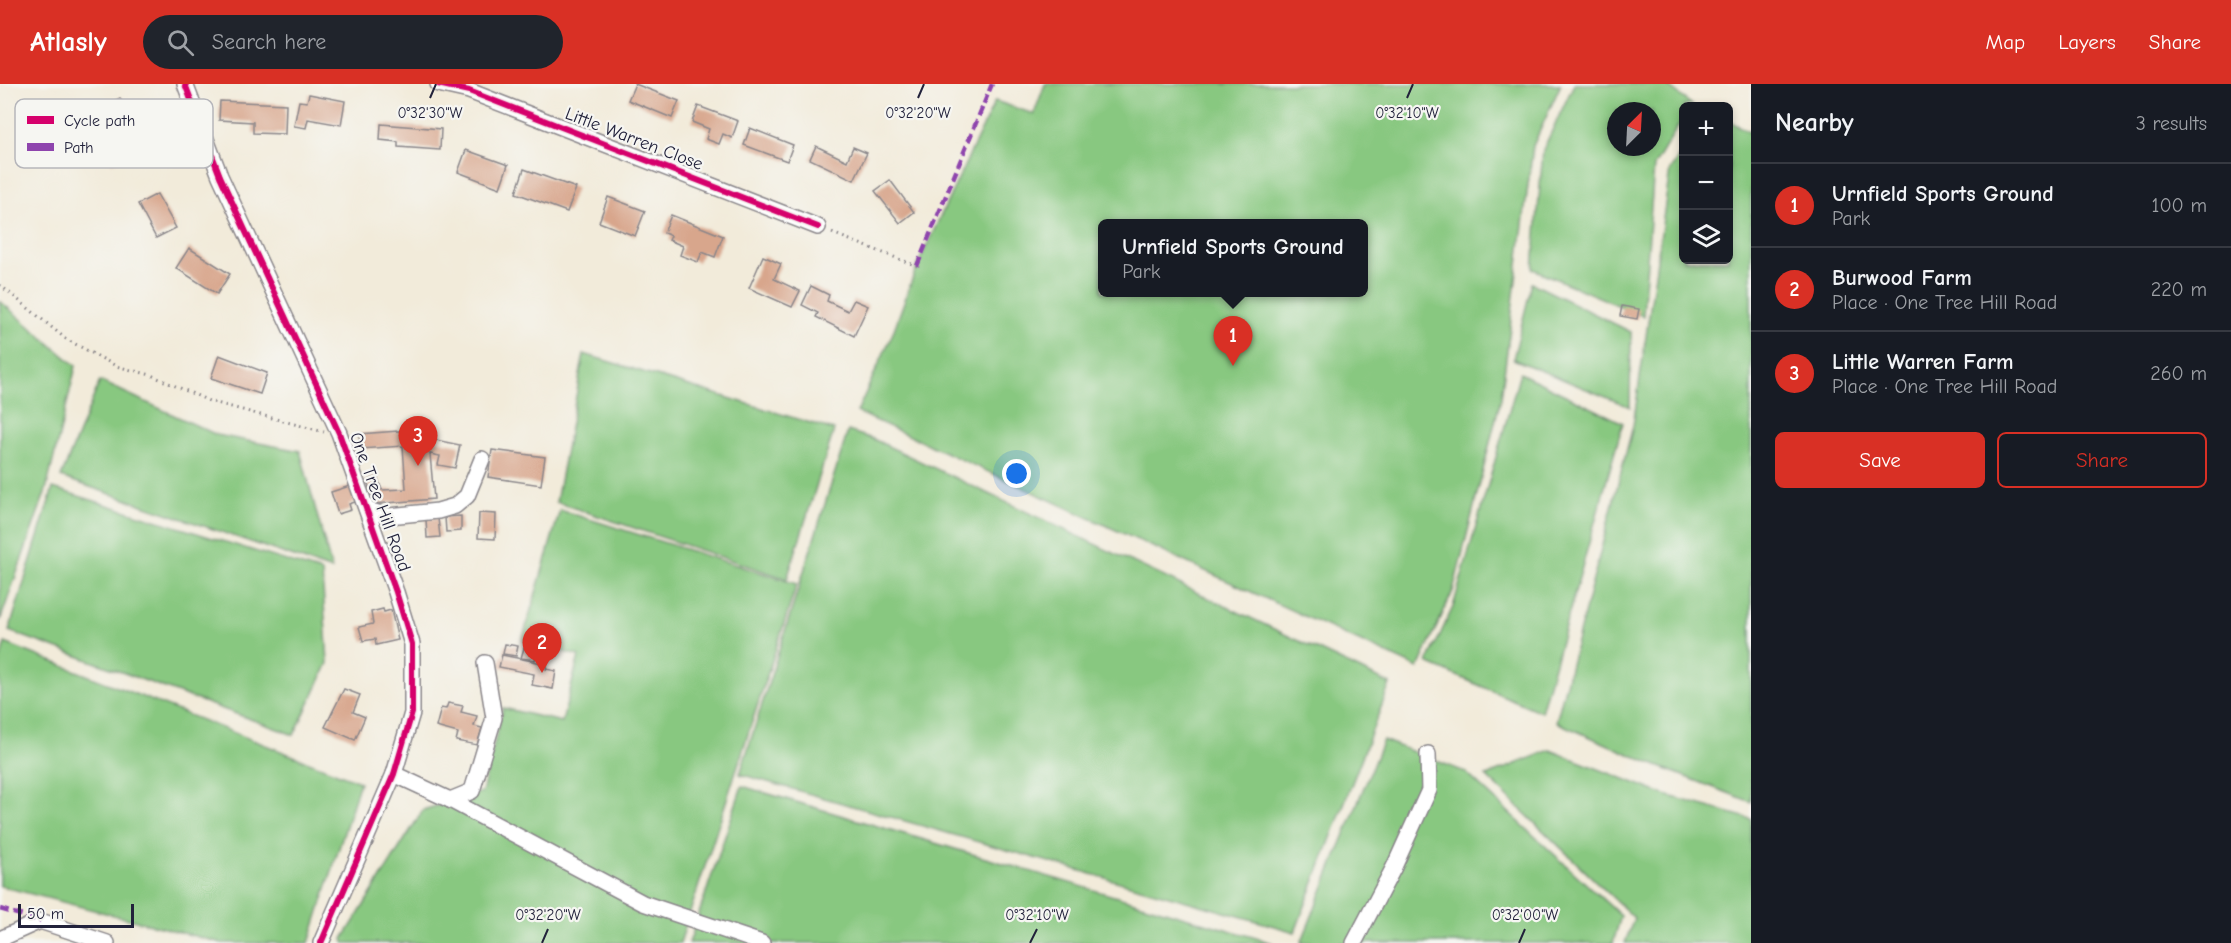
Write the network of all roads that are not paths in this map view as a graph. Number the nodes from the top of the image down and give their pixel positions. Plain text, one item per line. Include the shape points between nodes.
1 (185, 84) edge
2 (438, 84) edge
3 (191, 99) edge
4 (213, 158) edge
5 (818, 227) road end
6 (482, 459) dead end
7 (367, 510) junction
8 (486, 663) dead end
9 (1428, 753) dead end
10 (394, 774) junction
11 (450, 800) junction
12 (0, 939) edge
13 (107, 943) edge
14 (321, 943) edge
15 (762, 943) edge
16 (1354, 943) edge

1 - 3 street, One Tree Hill Road
2 - 5 street, Little Warren Close via 469,91
4 - 7 street, One Tree Hill Road via 339,433
6 - 7 street via 467,496 455,507 389,516
7 - 10 street, One Tree Hill Road via 412,644 412,712
8 - 11 street via 494,718 472,791
9 - 16 street via 1429,790
10 - 11 street
10 - 14 street, One Tree Hill Road
11 - 15 street via 643,903
12 - 13 street via 40,921

